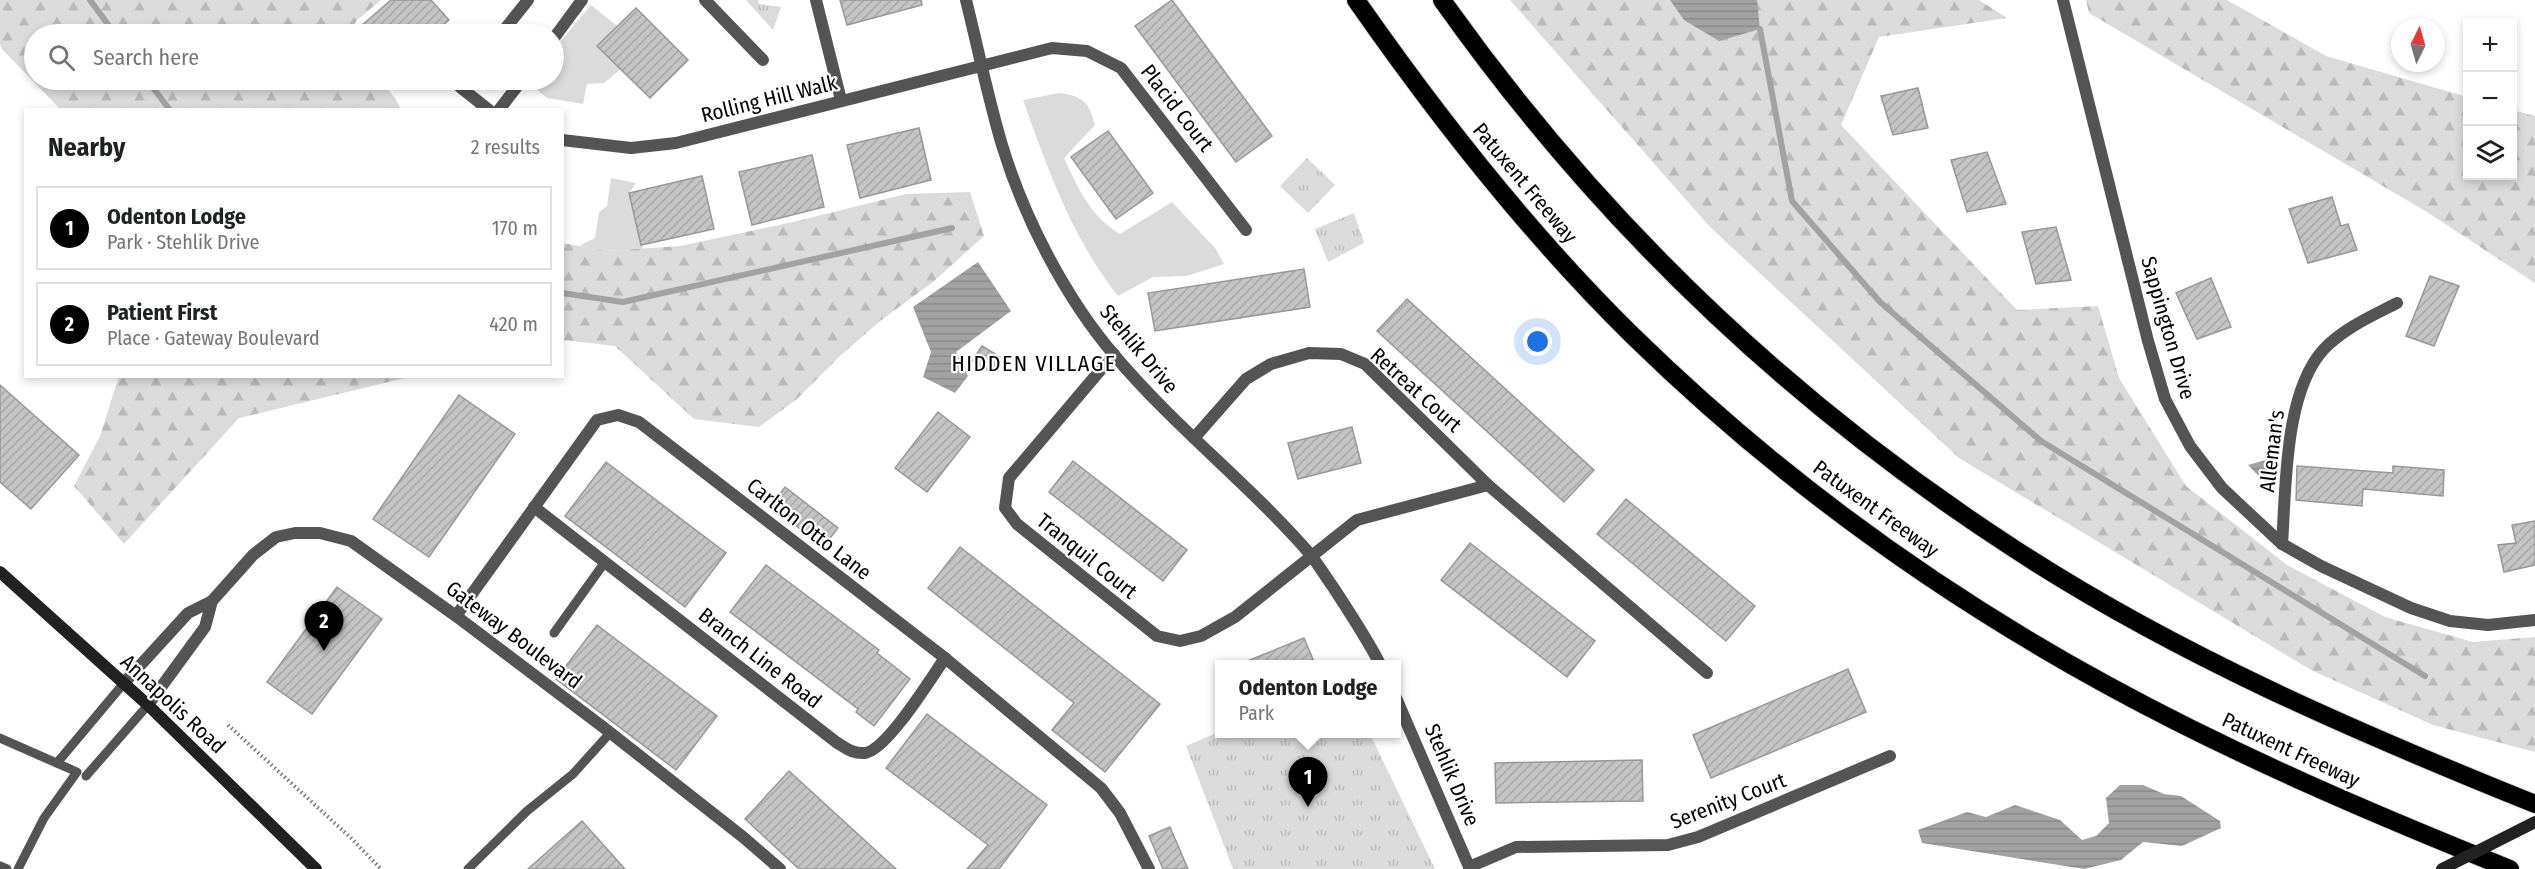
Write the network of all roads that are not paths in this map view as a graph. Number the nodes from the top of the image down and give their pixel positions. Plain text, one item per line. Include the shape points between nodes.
1 (528, 0) edge
2 (582, 0) edge
3 (705, 0) edge
4 (816, 0) edge
5 (966, 0) edge
6 (1356, 0) edge
7 (1442, 0) edge
8 (2062, 0) edge
9 (509, 24) edge
10 (564, 24) edge
11 (763, 60) dead end
12 (982, 64) junction
13 (464, 90) edge
14 (515, 90) edge
15 (842, 100) junction
16 (486, 108) edge
17 (501, 108) edge
18 (564, 140) edge
19 (1246, 230) dead end
20 (2397, 303) dead end
21 (1114, 354) junction
22 (1194, 438) junction
23 (1488, 485) junction
24 (534, 507) junction
25 (2282, 544) junction
26 (1311, 555) junction
27 (605, 562) junction
28 (0, 572) edge
29 (212, 601) junction
30 (456, 616) junction
31 (2535, 620) edge
32 (554, 633) dead end
33 (945, 658) junction
34 (1378, 660) edge
35 (1707, 673) dead end
36 (124, 683) junction
37 (148, 705) junction
38 (1401, 709) edge
39 (610, 733) junction
40 (0, 738) edge
41 (1890, 756) dead end
42 (57, 764) junction
43 (86, 776) dead end
44 (2535, 804) edge
45 (2535, 822) edge
46 (0, 866) edge
47 (1470, 868) edge
48 (8, 869) edge
49 (18, 869) edge
50 (316, 869) edge
51 (468, 869) edge
52 (780, 869) edge
53 (1149, 869) edge
54 (2442, 869) edge
55 (2510, 869) edge

1 - 9 street
2 - 10 street
3 - 11 street
4 - 15 street
5 - 12 street, Stehlik Drive
6 - 55 highway, Patuxent Freeway via 1448,127 1550,248 1640,343 1715,411 1899,557 2105,684 2196,731 2304,783
7 - 44 highway via 1533,122 1680,283 1853,435 1936,496 2138,622 2332,718
8 - 25 street, Sappington Drive via 2165,399 2190,446 2222,489
12 - 15 street, Rolling Hill Walk
12 - 19 street, Placid Court via 1052,48 1087,51 1120,68
12 - 21 street, Stehlik Drive via 1003,146 1025,205 1054,266
13 - 16 street
14 - 17 street
15 - 18 street, Rolling Hill Walk via 676,143 631,148
20 - 25 street, Alleman's via 2342,333 2322,350 2311,369 2291,424
21 - 22 street, Stehlik Drive
21 - 26 street, Tranquil Court via 1010,478 1005,508 1017,524 1157,636 1180,641 1201,636 1235,617
22 - 23 street, Retreat Court via 1246,379 1271,364 1309,353 1341,354 1365,364
22 - 26 street, Stehlik Drive
23 - 26 street via 1357,519
23 - 35 street, Retreat Court
24 - 27 street, Branch Line Road
24 - 30 street, Carlton Otto Lane
24 - 33 street, Carlton Otto Lane via 597,420 618,416 639,422
25 - 31 street, Sappington Drive via 2411,608 2450,621 2488,625
26 - 34 street, Stehlik Drive
27 - 32 lane
27 - 33 street, Branch Line Road via 854,753 868,753 887,740
28 - 36 main road, Annapolis Road
29 - 30 street, Gateway Boulevard via 253,555 276,537 320,533 351,541
29 - 36 street, Gateway Boulevard via 188,613
29 - 37 street, Gateway Boulevard via 205,627
30 - 39 street, Gateway Boulevard
33 - 53 street, Carlton Otto Lane via 1101,788 1120,813
36 - 37 main road, Annapolis Road
36 - 42 lane
37 - 43 lane
37 - 50 main road, Annapolis Road
38 - 47 street, Stehlik Drive
39 - 51 lane via 573,774 527,811
39 - 52 street, Gateway Boulevard
40 - 42 lane
41 - 47 street, Serenity Court via 1698,837 1668,845 1516,847
42 - 49 lane via 76,772 44,818
45 - 54 main road, bridge
46 - 48 lane

